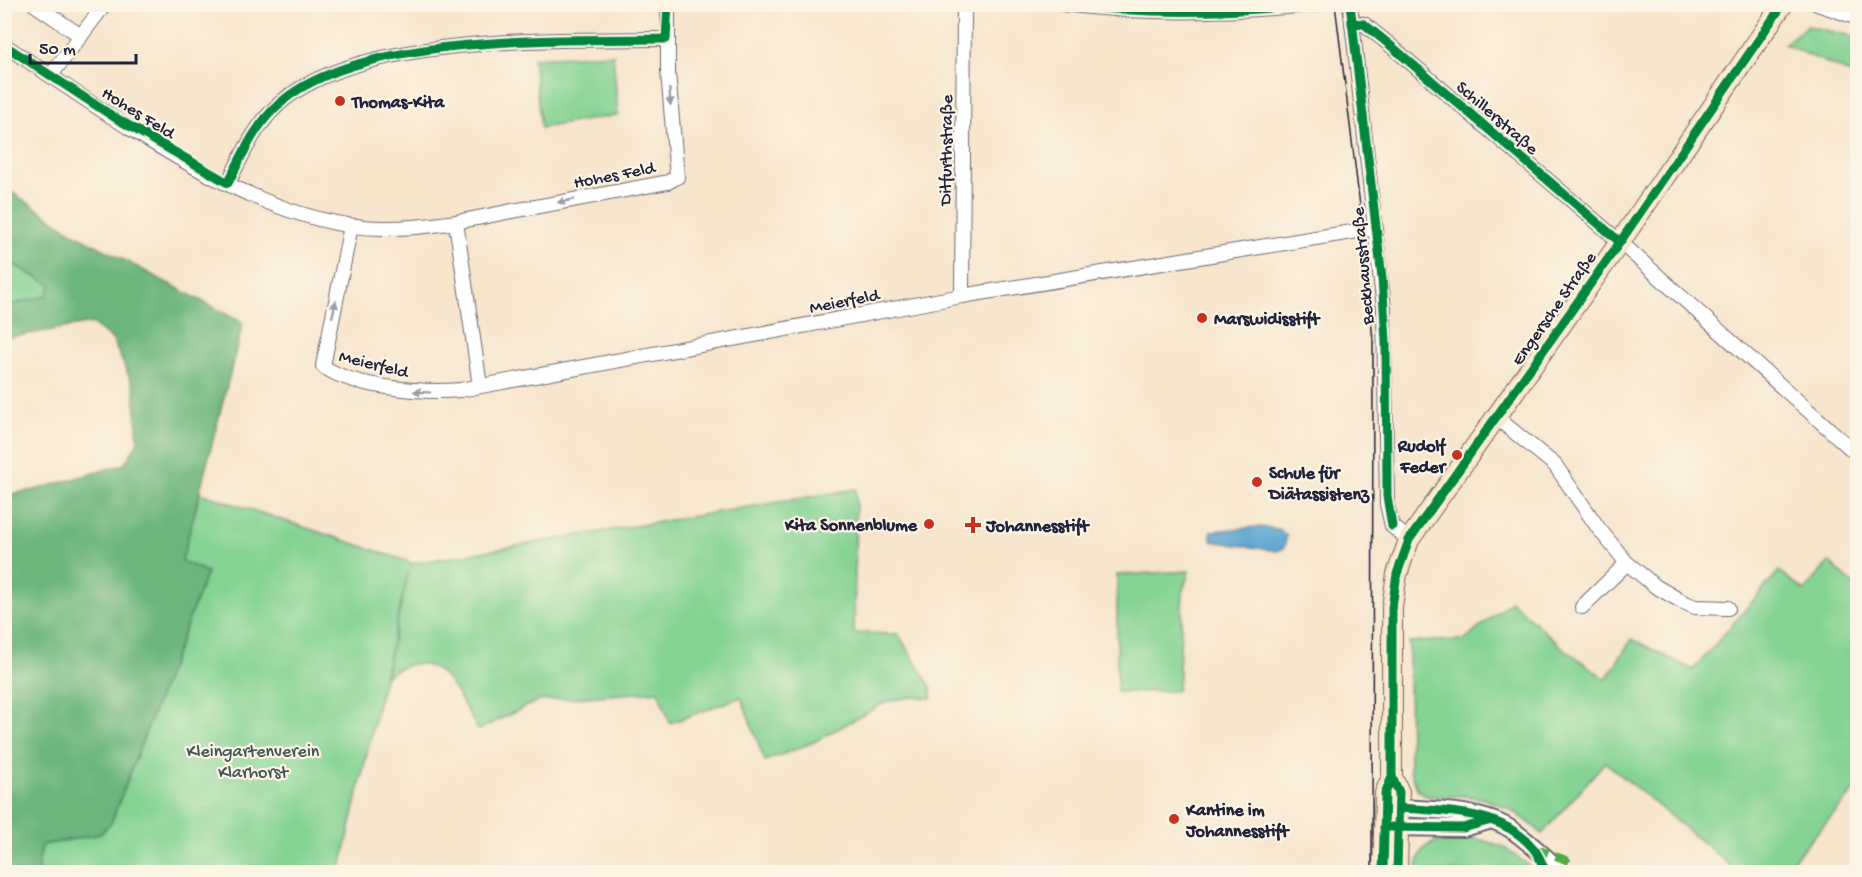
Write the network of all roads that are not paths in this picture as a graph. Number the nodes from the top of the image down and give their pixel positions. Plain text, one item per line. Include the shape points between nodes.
1 (34, 4) edge
2 (105, 4) edge
3 (668, 4) edge
4 (964, 4) edge
5 (1064, 4) edge
6 (1317, 4) edge
7 (1350, 4) edge
8 (1783, 4) edge
9 (1816, 4) edge
10 (1857, 18) edge
11 (1352, 23) junction
12 (81, 36) junction
13 (666, 39) junction
14 (4, 45) edge
15 (51, 75) junction
16 (228, 183) junction
17 (456, 222) junction
18 (351, 226) junction
19 (1376, 228) junction
20 (1620, 242) junction
21 (962, 296) junction
22 (480, 386) junction
23 (1497, 418) junction
24 (1857, 455) edge
25 (1409, 540) junction
26 (1627, 563) junction
27 (1582, 607) dead end
28 (1728, 608) dead end
29 (1392, 818) junction
30 (1383, 873) edge
31 (1397, 873) edge
32 (1562, 873) edge

1 - 12 street
2 - 12 street
3 - 13 street, Hohes Feld
4 - 21 street, Ditfurthstraße
5 - 6 street via 1120,11 1195,12
7 - 11 street, Beckhausstraße
8 - 20 main road, Engersche Straße
9 - 10 street
11 - 19 street, Beckhausstraße
11 - 20 street, Schillerstraße via 1364,24 1390,45
12 - 15 street
13 - 16 street via 459,45 339,71 305,84 278,105 260,124
13 -> 17 street, Hohes Feld via 677,177 668,182
14 - 15 street, Hohes Feld
15 - 16 street, Hohes Feld via 176,155
16 - 18 street, Hohes Feld via 294,211
17 - 18 street, Hohes Feld via 380,228
17 - 22 street
22 -> 18 street, Meierfeld via 407,391 332,373 322,366
19 - 21 street, Meierfeld
19 - 25 street, Beckhausstraße via 1386,340 1387,504 1392,525
20 - 23 main road, Engersche Straße
20 - 24 street, Schillerstraße
21 - 22 street, Meierfeld
23 - 25 main road, Engersche Straße
23 - 26 street via 1555,465
25 - 29 main road via 1397,574 1392,607 1392,777 1399,792
26 - 27 street
26 - 28 street via 1681,602 1708,609
29 - 30 main road
29 - 31 main road
29 - 32 street via 1463,828 1488,821 1516,833

